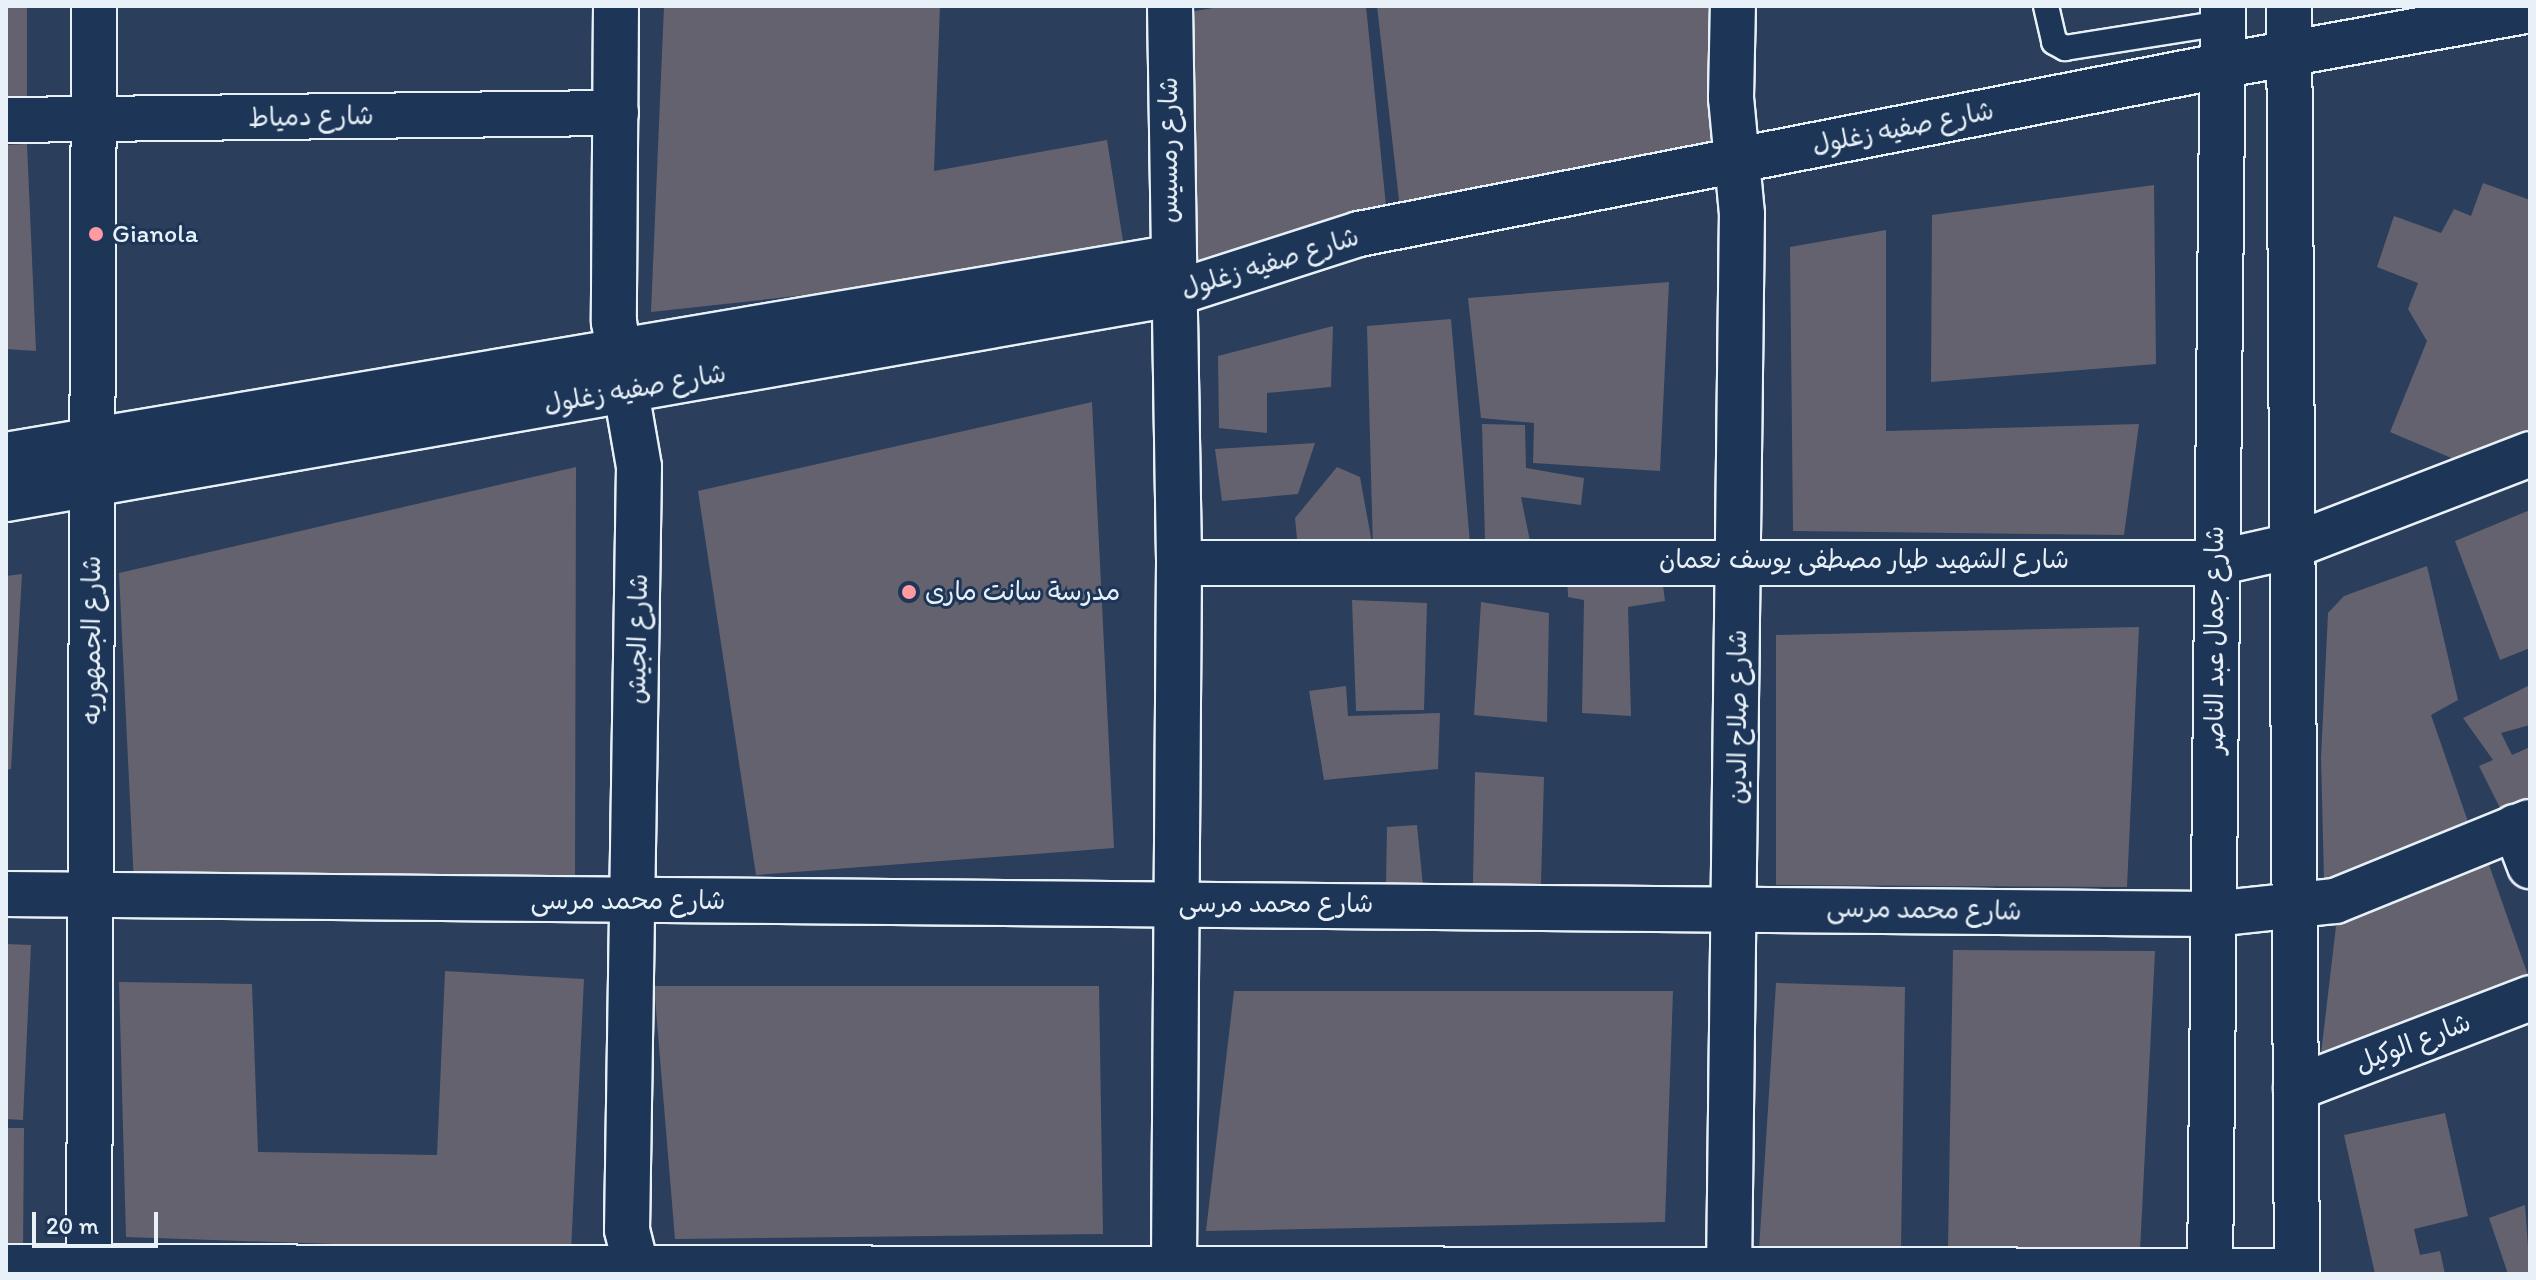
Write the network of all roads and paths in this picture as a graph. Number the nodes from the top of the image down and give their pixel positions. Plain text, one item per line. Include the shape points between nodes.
1 (94, 6) edge
2 (616, 6) edge
3 (1170, 6) edge
4 (1733, 6) edge
5 (2046, 6) edge
6 (2289, 6) edge
7 (2530, 10) edge
8 (2224, 32) edge
9 (2290, 51) junction
10 (616, 113) junction
11 (94, 119) junction
12 (6, 120) edge
13 (1736, 160) junction
14 (1170, 276) junction
15 (616, 349) junction
16 (626, 390) junction
17 (95, 440) junction
18 (2530, 454) edge
19 (6, 455) edge
20 (93, 484) junction
21 (6, 499) edge
22 (2292, 546) junction
23 (1738, 558) junction
24 (1179, 563) junction
25 (2216, 563) junction
26 (2525, 838) edge
27 (91, 893) junction
28 (6, 894) edge
29 (635, 902) junction
30 (1179, 903) junction
31 (1737, 908) junction
32 (2300, 908) junction
33 (2213, 914) junction
34 (2530, 998) edge
35 (2296, 1088) junction
36 (6, 1267) edge
37 (1174, 1268) junction
38 (89, 1270) edge
39 (636, 1271) edge
40 (1729, 1272) edge
41 (2210, 1272) edge
42 (2297, 1272) edge

1 - 11 street, شارع الجمهوريه
2 - 10 street, شارع الجيش
3 - 14 street, شارع رمسيس
4 - 13 street, شارع صلاح الدين
5 - 8 lane via 2054,42 2065,48
6 - 9 street
7 - 9 street, شارع صفيه زغلول
8 - 9 street, شارع صفيه زغلول
8 - 13 street, شارع صفيه زغلول
8 - 25 street, شارع جمال عبد الناصر
9 - 22 street
10 - 11 street, شارع دمياط
10 - 15 street, شارع الجيش
11 - 12 street, شارع دمياط
11 - 17 street, شارع الجمهوريه
13 - 14 street, شارع صفيه زغلول
13 - 23 street, شارع صلاح الدين
14 - 15 street, شارع صفيه زغلول
14 - 16 street, شارع صفيه زغلول
14 - 24 street, شارع رمسيس
15 - 16 street, شارع الجيش
15 - 17 street, شارع صفيه زغلول
16 - 20 street, شارع صفيه زغلول
16 - 29 street, شارع الجيش via 639,467
17 - 19 street, شارع صفيه زغلول
17 - 20 street, شارع الجمهوريه
18 - 22 street, شارع الشهيد طيار مصطفى يوسف نعمان
20 - 21 street, شارع صفيه زغلول
20 - 27 street, شارع الجمهوريه
22 - 25 street, شارع الشهيد طيار مصطفى يوسف نعمان
22 - 32 street
23 - 24 street, شارع الشهيد طيار مصطفى يوسف نعمان
23 - 25 street, شارع الشهيد طيار مصطفى يوسف نعمان
23 - 31 street, شارع صلاح الدين
24 - 30 street, شارع رمسيس
25 - 33 street, شارع جمال عبد الناصر
26 - 32 street, شارع محمد مرسى
27 - 28 street, شارع محمد مرسى
27 - 29 street, شارع محمد مرسى
27 - 38 street, شارع الجمهوريه
29 - 30 street, شارع محمد مرسى
29 - 39 street, شارع الجيش via 627,1230
30 - 31 street, شارع محمد مرسى
30 - 37 street, شارع رمسيس
31 - 33 street, شارع محمد مرسى
31 - 40 street, شارع صلاح الدين
32 - 33 street, شارع محمد مرسى
32 - 35 street
33 - 41 street, شارع جمال عبد الناصر
34 - 35 street, شارع الوكيل
35 - 42 street
36 - 38 street
37 - 39 street
37 - 40 street
38 - 39 street
40 - 41 street
41 - 42 street

